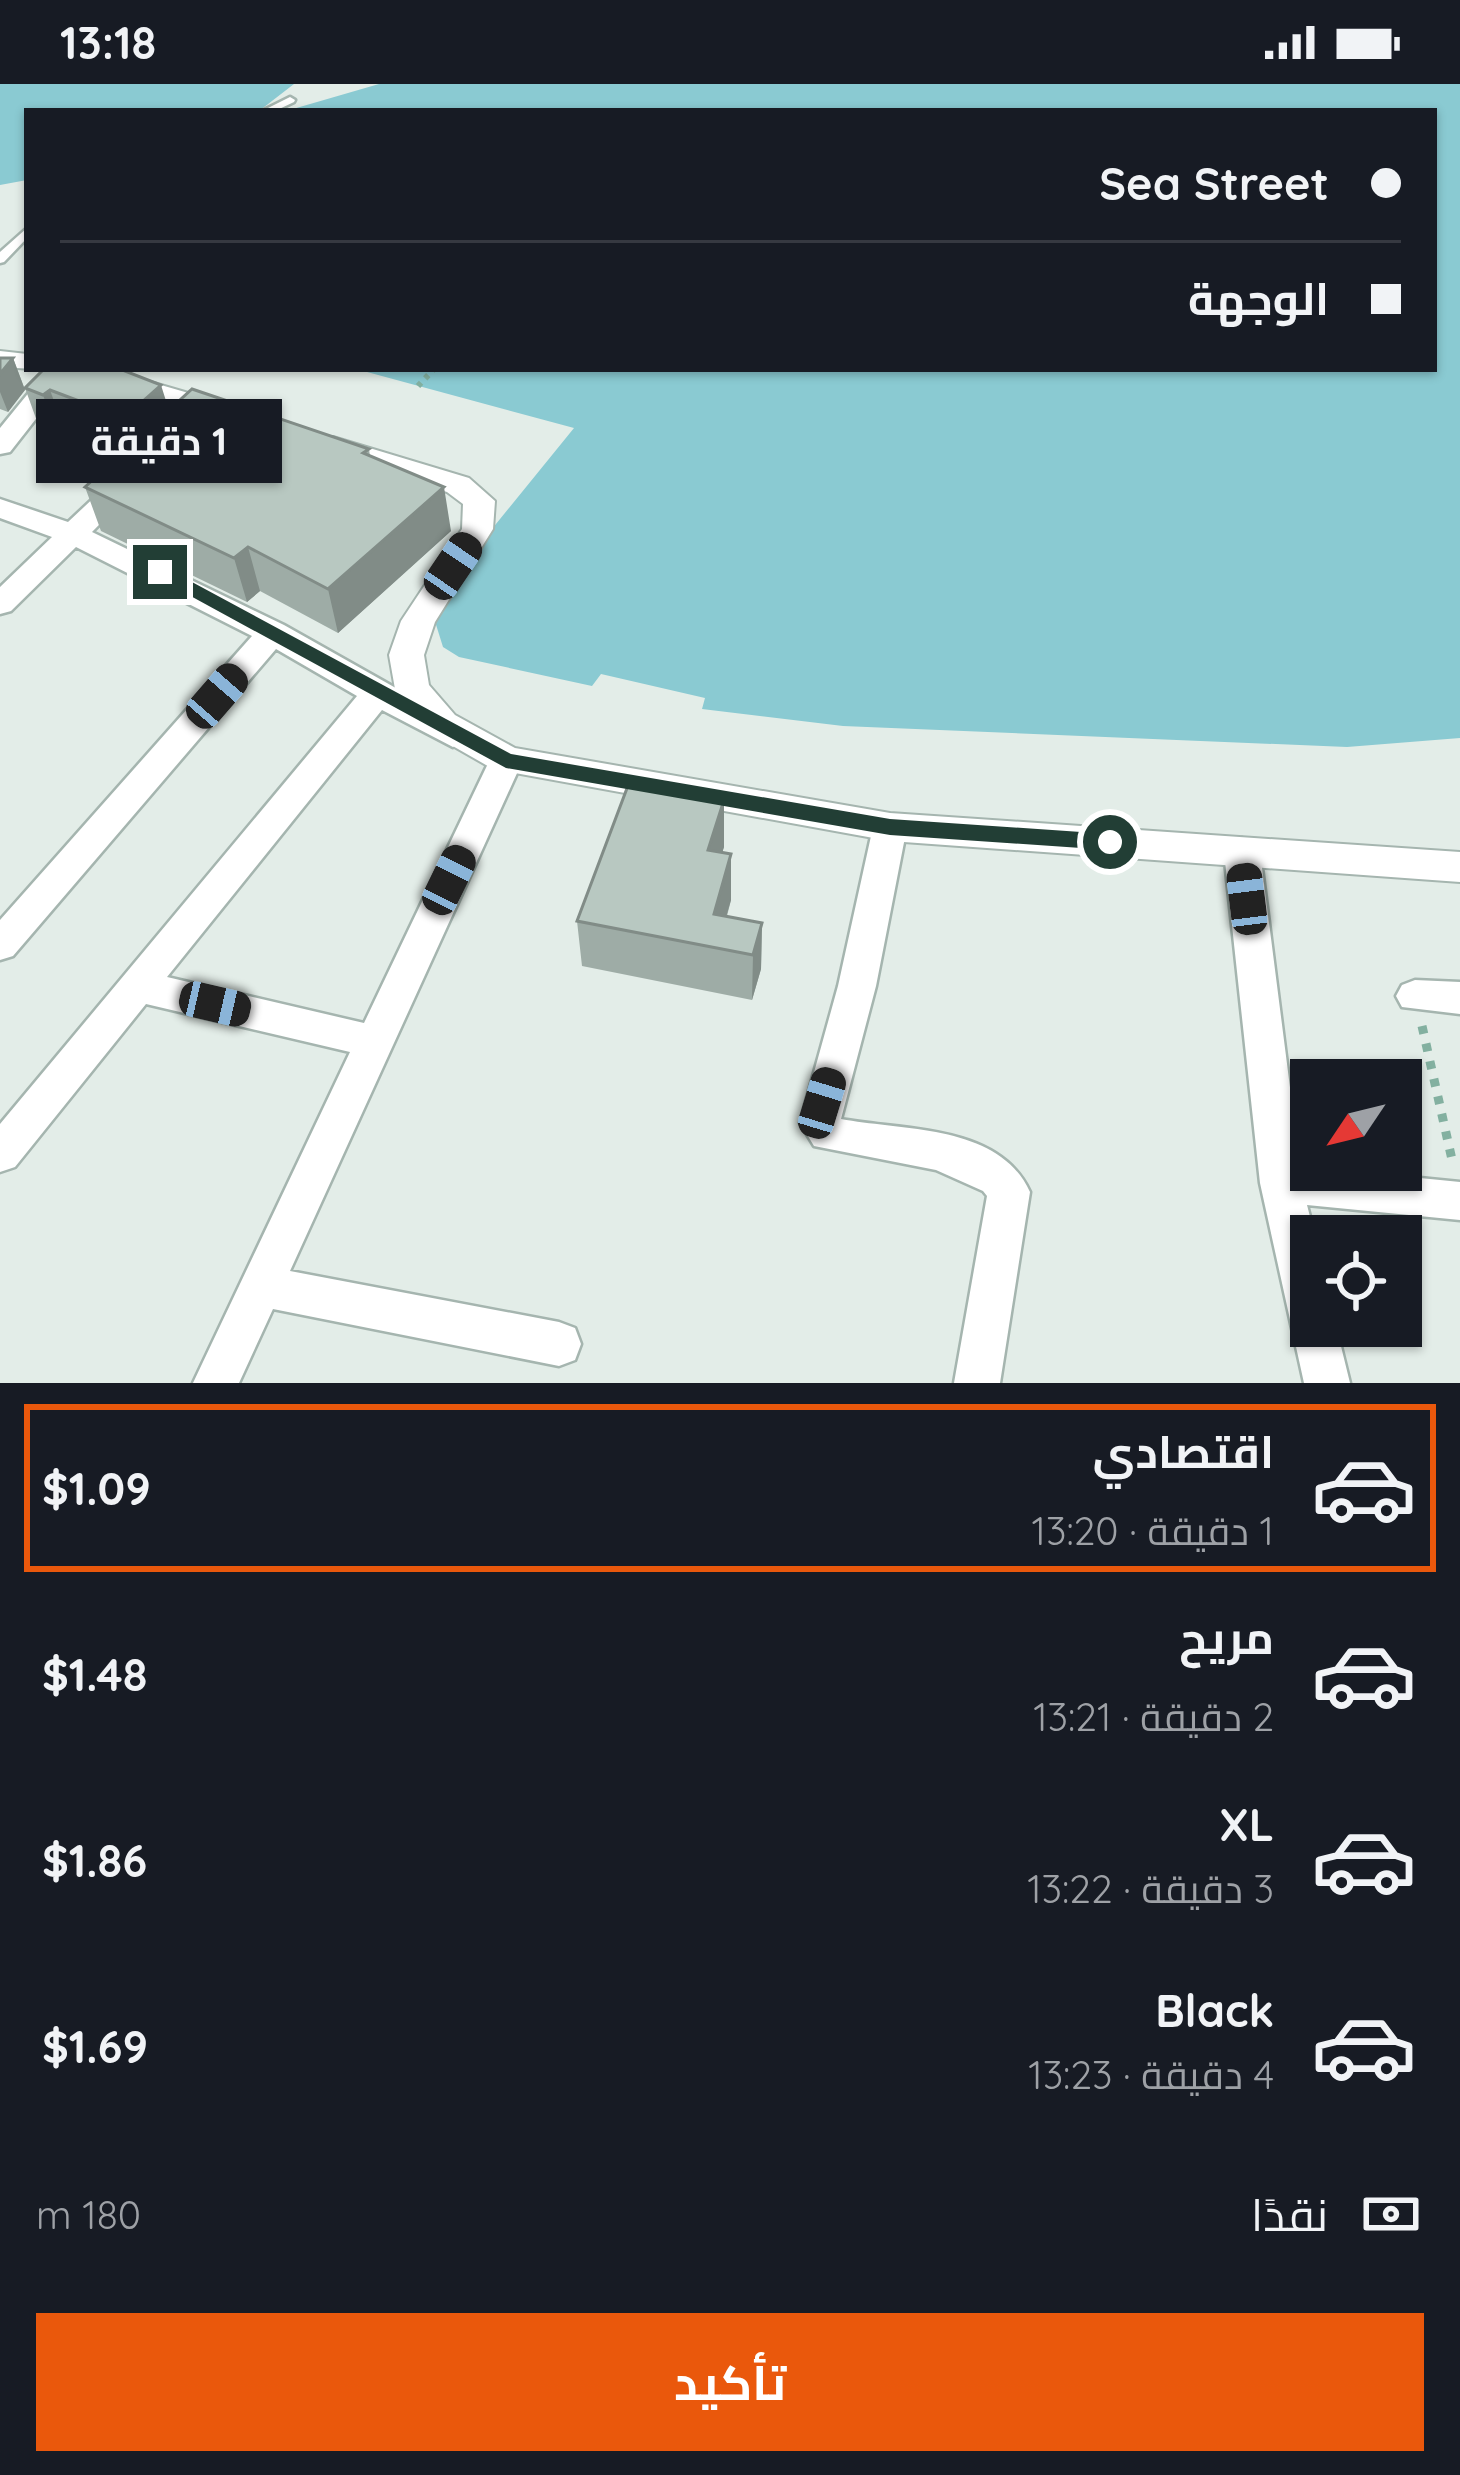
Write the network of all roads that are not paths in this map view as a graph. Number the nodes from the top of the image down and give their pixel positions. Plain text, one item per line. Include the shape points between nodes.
1 (290, 100) dead end
2 (273, 108) edge
3 (24, 234) edge
4 (0, 259) edge
5 (60, 372) edge
6 (86, 372) edge
7 (208, 407) junction
8 (253, 421) edge
9 (298, 435) edge
10 (0, 446) edge
11 (0, 508) edge
12 (74, 532) junction
13 (0, 604) edge
14 (273, 632) junction
15 (377, 694) junction
16 (494, 755) junction
17 (890, 827) junction
18 (1242, 852) junction
19 (1460, 867) edge
20 (0, 944) edge
21 (137, 986) junction
22 (1415, 996) road end
23 (1460, 998) edge
24 (373, 1041) junction
25 (0, 1154) edge
26 (1281, 1183) junction
27 (1458, 1187) edge
28 (1290, 1222) edge
29 (260, 1286) junction
30 (560, 1344) dead end
31 (1319, 1347) edge
32 (216, 1383) edge
33 (977, 1383) edge
34 (1327, 1383) edge

1 - 2 lane
3 - 4 lane
5 - 10 street
6 - 7 street
7 - 8 street
7 - 12 street
9 - 16 street via 458,484 479,501 481,524 412,627 406,656 430,710
11 - 12 street
12 - 13 street
12 - 14 street
14 - 15 street
14 - 20 street
15 - 16 street
15 - 21 street
16 - 17 street
16 - 24 street
17 - 18 street
17 - 33 street via 820,1123 845,1138 971,1160 1004,1183 1009,1192
18 - 19 street
18 - 26 street
21 - 24 street
21 - 25 street
22 - 23 street
24 - 29 street
26 - 27 street
26 - 28 street
29 - 30 street
29 - 32 street
31 - 34 street

